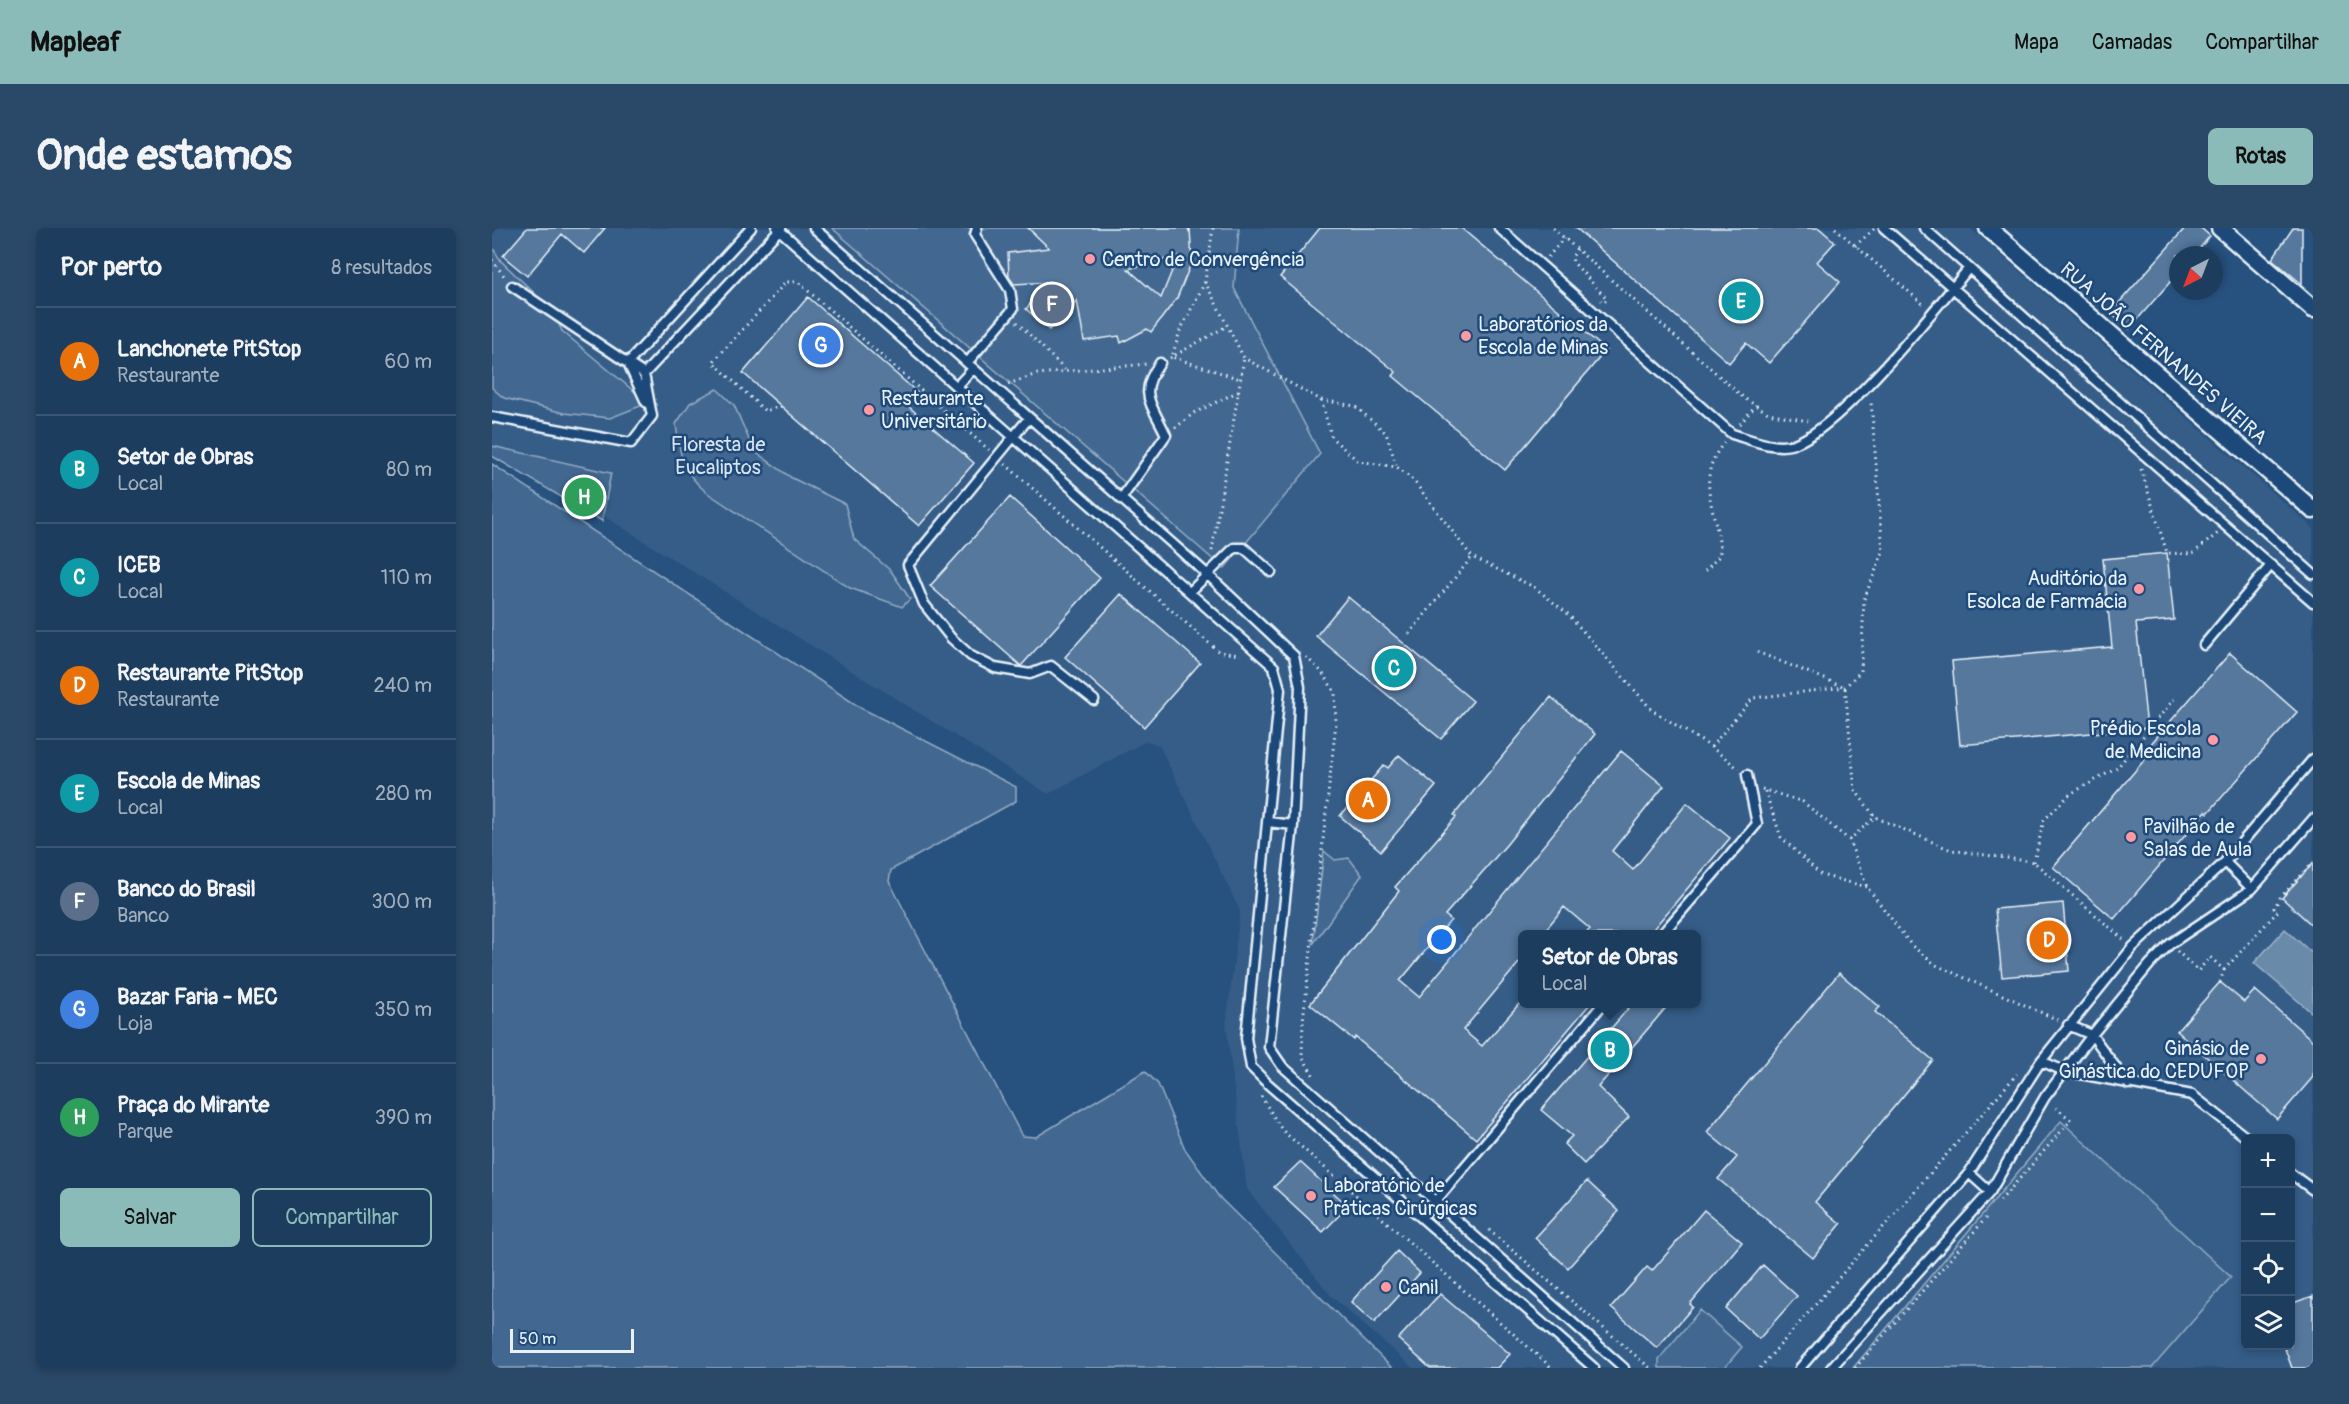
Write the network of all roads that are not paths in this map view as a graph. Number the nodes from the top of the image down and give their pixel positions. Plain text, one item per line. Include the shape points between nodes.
1 (751, 228) edge
2 (814, 228) edge
3 (977, 228) edge
4 (1499, 228) edge
5 (1884, 228) edge
6 (1924, 228) edge
7 (1988, 228) edge
8 (2220, 228) edge
9 (779, 229) edge
10 (1969, 268) junction
11 (512, 286) road end
12 (1953, 287) junction
13 (2313, 309) edge
14 (628, 363) junction
15 (1160, 363) road end
16 (970, 366) junction
17 (644, 374) junction
18 (957, 386) junction
19 (652, 416) junction
20 (492, 417) edge
21 (1029, 418) junction
22 (1012, 436) junction
23 (1121, 499) junction
24 (2313, 510) edge
25 (2271, 565) junction
26 (1271, 572) dead end
27 (2313, 574) edge
28 (1208, 575) junction
29 (1190, 592) junction
30 (2313, 602) edge
31 (2204, 645) dead end
32 (1094, 700) dead end
33 (2313, 759) edge
34 (1747, 776) road end
35 (2313, 819) edge
36 (1268, 822) junction
37 (1293, 825) junction
38 (2225, 862) junction
39 (2252, 889) junction
40 (1665, 930) edge
41 (1600, 1008) edge
42 (2068, 1025) junction
43 (2092, 1035) junction
44 (2041, 1061) junction
45 (2064, 1071) junction
46 (2128, 1084) junction
47 (2242, 1134) edge
48 (1969, 1173) junction
49 (2295, 1177) edge
50 (2313, 1190) edge
51 (1990, 1192) junction
52 (1435, 1201) junction
53 (1422, 1216) junction
54 (1594, 1368) edge
55 (1624, 1368) edge
56 (1800, 1368) edge
57 (1831, 1368) edge

1 - 14 lane
2 - 16 lane
3 - 16 lane via 975,235 1010,290 1013,309
4 - 12 lane via 1732,434 1760,442 1789,445 1811,436 1869,384
5 - 12 lane
6 - 10 lane
7 - 24 street, RUA JOÃO FERNANDES VIEIRA
8 - 13 street
9 - 17 lane
9 - 18 lane
10 - 12 lane
10 - 27 lane
11 - 14 lane
12 - 25 lane
14 - 17 lane
14 - 19 lane
15 - 23 lane via 1151,375 1147,394 1167,435
16 - 18 lane
16 - 21 lane
17 - 19 lane
18 - 22 lane
19 - 20 lane via 631,443
21 - 22 lane
21 - 23 lane
22 - 29 lane
22 - 32 lane via 908,565 924,604 971,656 995,668 1030,674 1051,666
23 - 28 lane
25 - 30 lane
25 - 31 lane
26 - 28 lane via 1244,548 1234,548
28 - 29 lane
28 - 37 lane via 1294,656 1300,687
29 - 36 lane via 1274,667 1280,689
33 - 38 lane
34 - 40 lane via 1757,824
35 - 39 lane
36 - 37 lane
36 - 53 lane via 1246,1038 1251,1067
37 - 52 lane via 1269,1047 1282,1066
38 - 39 lane
38 - 42 lane via 2133,948
39 - 43 lane via 2170,944
41 - 52 lane
42 - 43 lane
42 - 44 lane
43 - 45 lane
43 - 46 lane
44 - 45 lane
44 - 48 lane
45 - 46 lane
45 - 51 lane
46 - 47 lane via 2192,1095
48 - 51 lane
48 - 56 lane
49 - 50 lane
51 - 57 lane
52 - 53 lane
52 - 55 lane
53 - 54 lane

